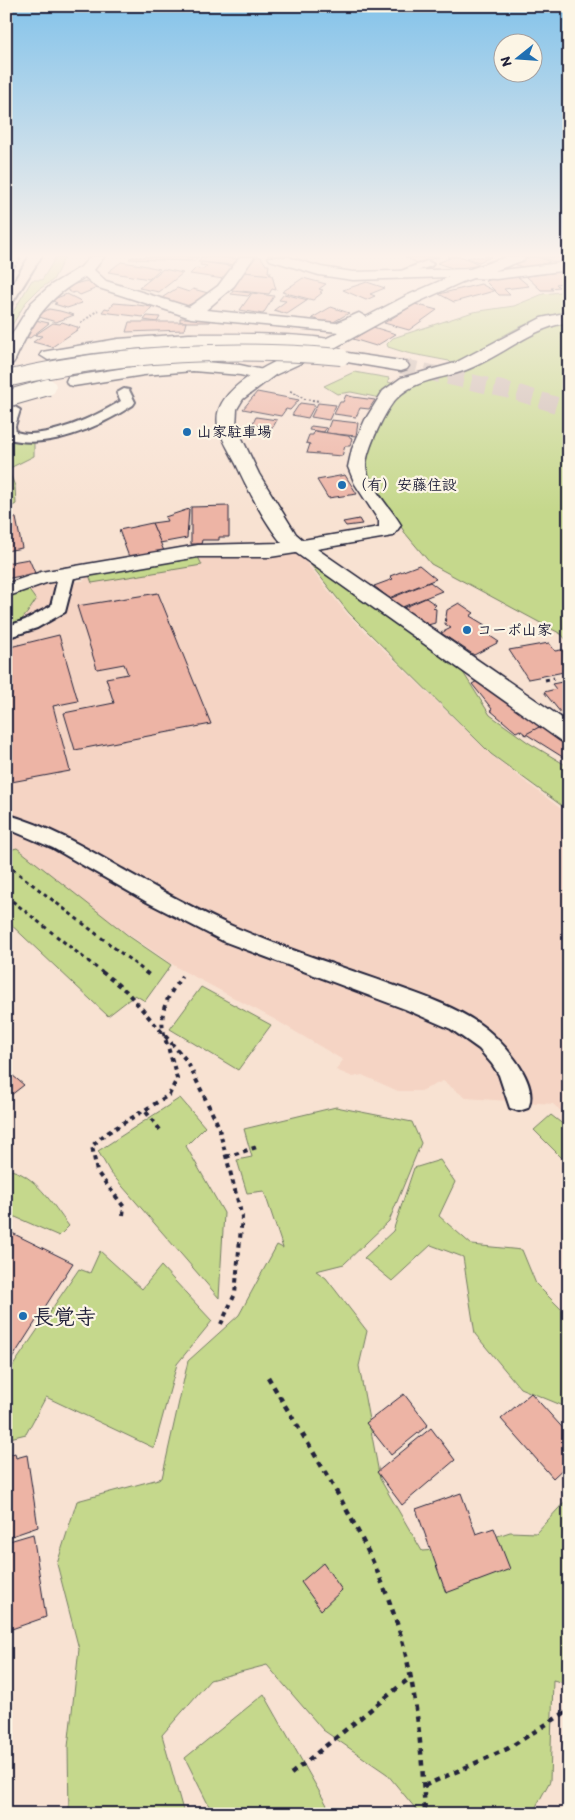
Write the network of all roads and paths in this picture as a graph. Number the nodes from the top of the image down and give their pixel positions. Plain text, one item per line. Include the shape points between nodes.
1 (16, 342) edge
2 (134, 342) edge
3 (292, 342) edge
4 (347, 342) edge
5 (506, 342) edge
6 (336, 350) junction
7 (7, 363) edge
8 (401, 366) tunnel mouth
9 (262, 375) junction
10 (6, 379) edge
11 (124, 393) dead end
12 (305, 399) dead end
13 (320, 401) dead end
14 (10, 405) edge
15 (301, 546) junction
16 (67, 574) junction
17 (6, 591) edge
18 (6, 633) edge
19 (569, 735) edge
20 (6, 821) edge
21 (6, 864) edge
22 (6, 896) edge
23 (149, 975) dead end
24 (182, 976) dead end
25 (162, 1032) junction
26 (519, 1102) dead end
27 (146, 1112) junction
28 (161, 1132) dead end
29 (257, 1147) dead end
30 (226, 1157) junction
31 (123, 1215) dead end
32 (221, 1324) dead end
33 (268, 1377) dead end
34 (411, 1677) junction
35 (569, 1710) edge
36 (291, 1774) dead end
37 (424, 1786) junction
38 (426, 1814) edge

1 - 7 street
2 - 7 street
3 - 6 street
4 - 6 street
5 - 15 street via 461,366 418,378 397,388 374,420 357,467 364,484 389,521 389,529 380,534
6 - 8 street
6 - 9 street
6 - 10 street, bridge via 175,352 98,360
9 - 14 street, bridge via 232,368 156,370 74,381
9 - 15 street via 231,403 227,411 227,426 250,474 288,538
11 - 14 lane via 128,402 115,412 37,439 21,439 9,434
12 - 13 path
15 - 16 street via 270,551 198,551
15 - 19 street
16 - 17 street via 41,578
16 - 18 lane via 59,608 31,624
20 - 26 lane via 46,834 113,874 231,935 462,1024 480,1036 501,1058 515,1080
21 - 23 path
22 - 25 path via 126,991
24 - 25 path via 167,994 161,1010
25 - 27 path via 176,1079 169,1095
25 - 30 path via 187,1061 218,1125
27 - 28 path
27 - 31 path via 104,1135 92,1146 91,1155 99,1178 124,1207
29 - 30 path
30 - 32 path via 242,1217 235,1294
33 - 34 path via 325,1470 382,1583
34 - 36 path
34 - 37 path via 420,1730
35 - 37 path via 507,1749
37 - 38 path

